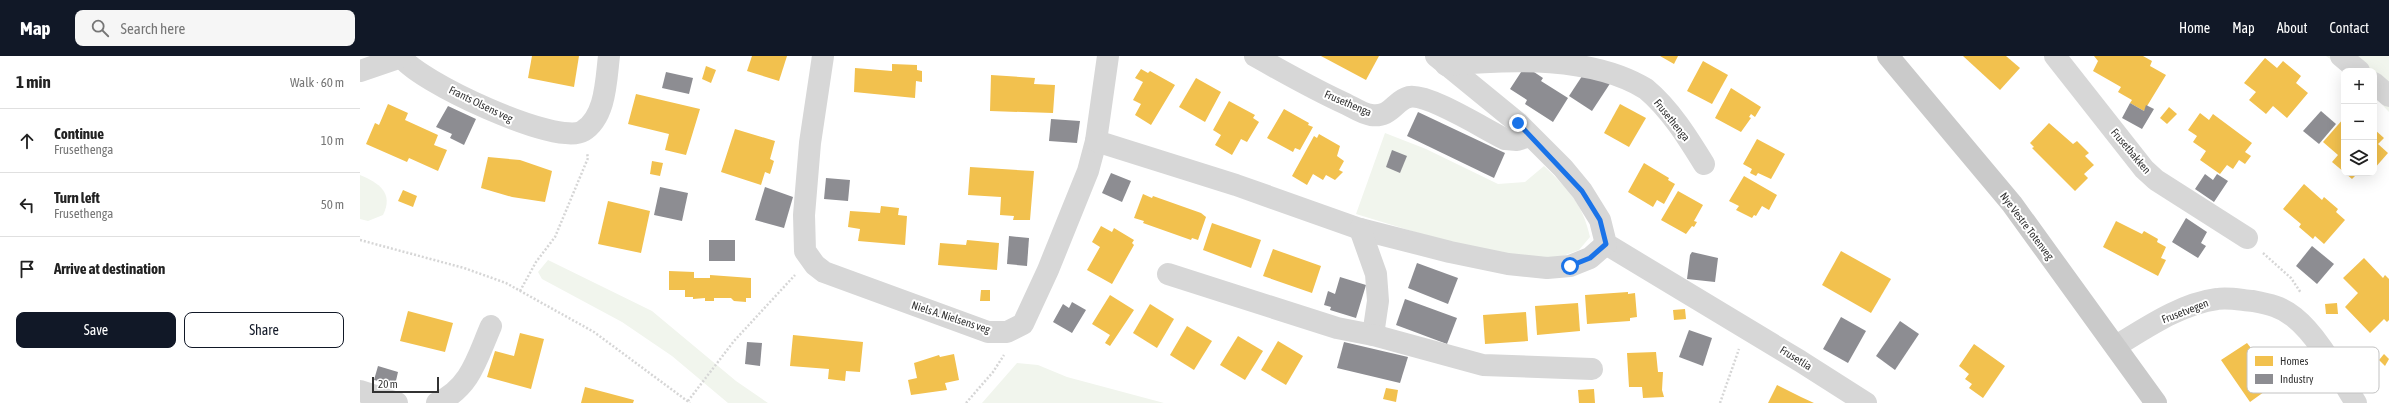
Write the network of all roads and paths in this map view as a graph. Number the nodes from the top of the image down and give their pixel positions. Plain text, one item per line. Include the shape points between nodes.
1 (609, 56) edge
2 (823, 56) edge
3 (1108, 56) edge
4 (1255, 56) edge
5 (1888, 56) edge
6 (2055, 56) edge
7 (2341, 56) edge
8 (401, 57) edge
9 (1441, 60) edge
10 (2355, 68) edge
11 (360, 71) edge
12 (2377, 86) edge
13 (2389, 96) edge
14 (582, 132) junction
15 (1530, 136) junction
16 (1096, 141) junction
17 (1704, 164) dead end
18 (1360, 229) junction
19 (2247, 238) joint
20 (360, 240) edge
21 (1606, 244) junction
22 (815, 265) junction
23 (1168, 274) dead end
24 (520, 291) junction
25 (2302, 295) dead end
26 (491, 326) dead end
27 (1746, 328) junction
28 (1007, 332) junction
29 (1373, 336) junction
30 (2116, 346) junction
31 (2318, 347) edge
32 (1592, 369) dead end
33 (360, 391) edge
34 (2349, 393) edge
35 (689, 402) edge
36 (397, 403) edge
37 (437, 403) edge
38 (966, 403) edge
39 (1720, 403) edge
40 (1866, 403) edge
41 (2156, 403) edge
42 (2356, 403) edge

1 - 14 street via 604,93 597,114 592,124
2 - 22 street via 810,143 804,215 805,251
3 - 16 street
4 - 15 street, Frusethenga via 1325,95 1370,115 1390,112 1407,97 1418,97 1432,101 1506,139 1517,140
5 - 30 main road, Nye Vestre Totenveg via 2012,204
6 - 19 street, Frusetbakken via 2144,169 2156,180
7 - 10 street
8 - 11 street
8 - 14 street, Frants Olsens veg via 415,71 506,118 553,132
9 - 15 street, Frusethenga via 1518,123
9 - 17 street, Frusethenga via 1564,58 1598,64 1628,77 1647,90 1684,132
12 - 13 street
14 - 24 path via 588,158 555,237 536,262
15 - 21 street, Frusethenga via 1582,191 1600,220
16 - 18 street via 1236,185
16 - 28 street via 1088,171 1023,324
18 - 21 street via 1450,252 1508,264 1547,268 1570,266 1590,258
18 - 29 street via 1376,274 1378,301
19 - 25 path via 2290,278
20 - 24 path via 489,275
21 - 27 street, Frusetlia
22 - 28 street, Niels A. Nielsens veg via 851,283 988,332
22 - 35 path via 791,278 734,341
23 - 29 street via 1337,328
24 - 35 path via 594,332
26 - 37 street via 465,383 452,396
27 - 39 path
27 - 40 street, Frusetlia
28 - 38 path via 1002,360
29 - 32 street via 1483,365
30 - 31 street, Frusetvegen via 2160,320 2204,302 2240,299 2280,307 2307,330
30 - 41 main road, Nye Vestre Totenveg
33 - 36 street
34 - 42 street, Frusetvegen

